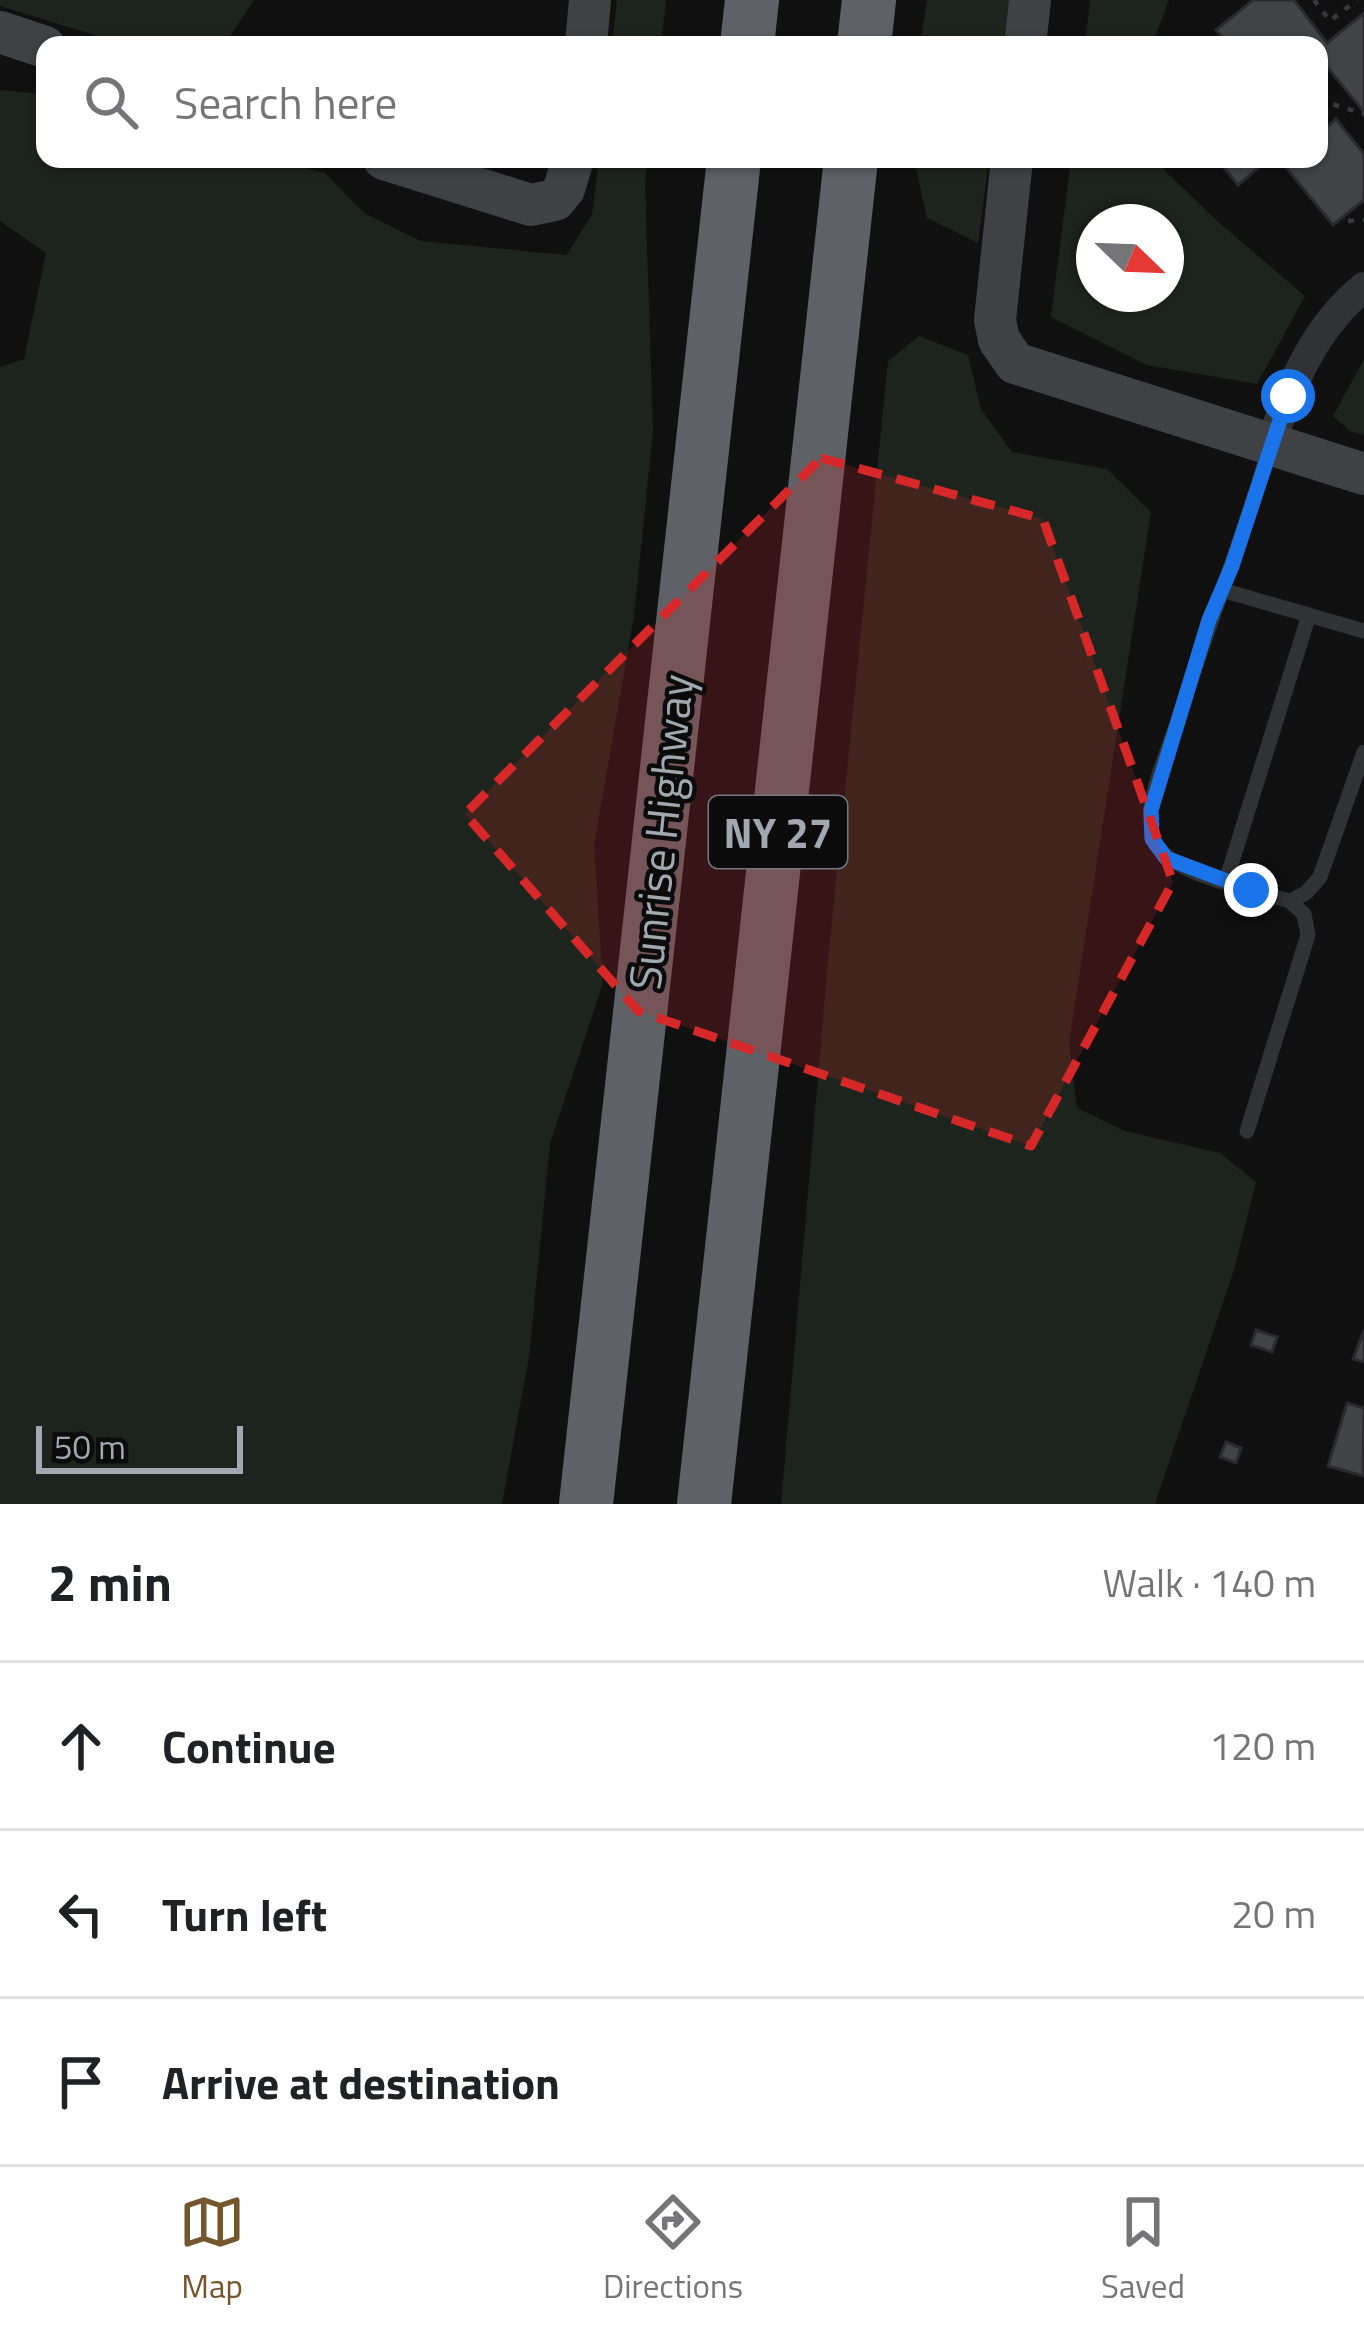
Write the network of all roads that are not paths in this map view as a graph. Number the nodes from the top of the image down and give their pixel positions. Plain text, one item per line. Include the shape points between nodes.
1 (590, 0) edge
2 (752, 0) edge
3 (868, 0) edge
4 (1030, 0) edge
5 (0, 32) edge
6 (587, 36) edge
7 (748, 36) edge
8 (865, 36) edge
9 (1026, 36) edge
10 (36, 44) edge
11 (412, 168) edge
12 (570, 168) edge
13 (733, 168) edge
14 (850, 168) edge
15 (1011, 168) edge
16 (1364, 287) edge
17 (1270, 446) junction
18 (1364, 474) edge
19 (1222, 590) junction
20 (1310, 615) junction
21 (1364, 631) edge
22 (1364, 752) edge
23 (1226, 881) junction
24 (1290, 901) junction
25 (1247, 1131) dead end
26 (586, 1504) edge
27 (704, 1504) edge

1 - 6 street
2 - 7 highway
3 - 8 highway
4 - 9 street
5 - 10 street
11 - 12 street via 545,205
13 - 26 highway, Sunrise Highway / NY 27
14 - 27 highway, NY 27
15 - 17 street via 995,302 999,340 1016,363
16 - 17 street via 1312,345
17 - 18 street
17 - 19 lane
19 - 20 lane
19 - 23 lane via 1151,810 1152,839 1166,858
20 - 21 lane
20 - 23 lane
22 - 24 lane via 1320,877
23 - 24 lane
24 - 25 lane via 1304,914 1308,935

